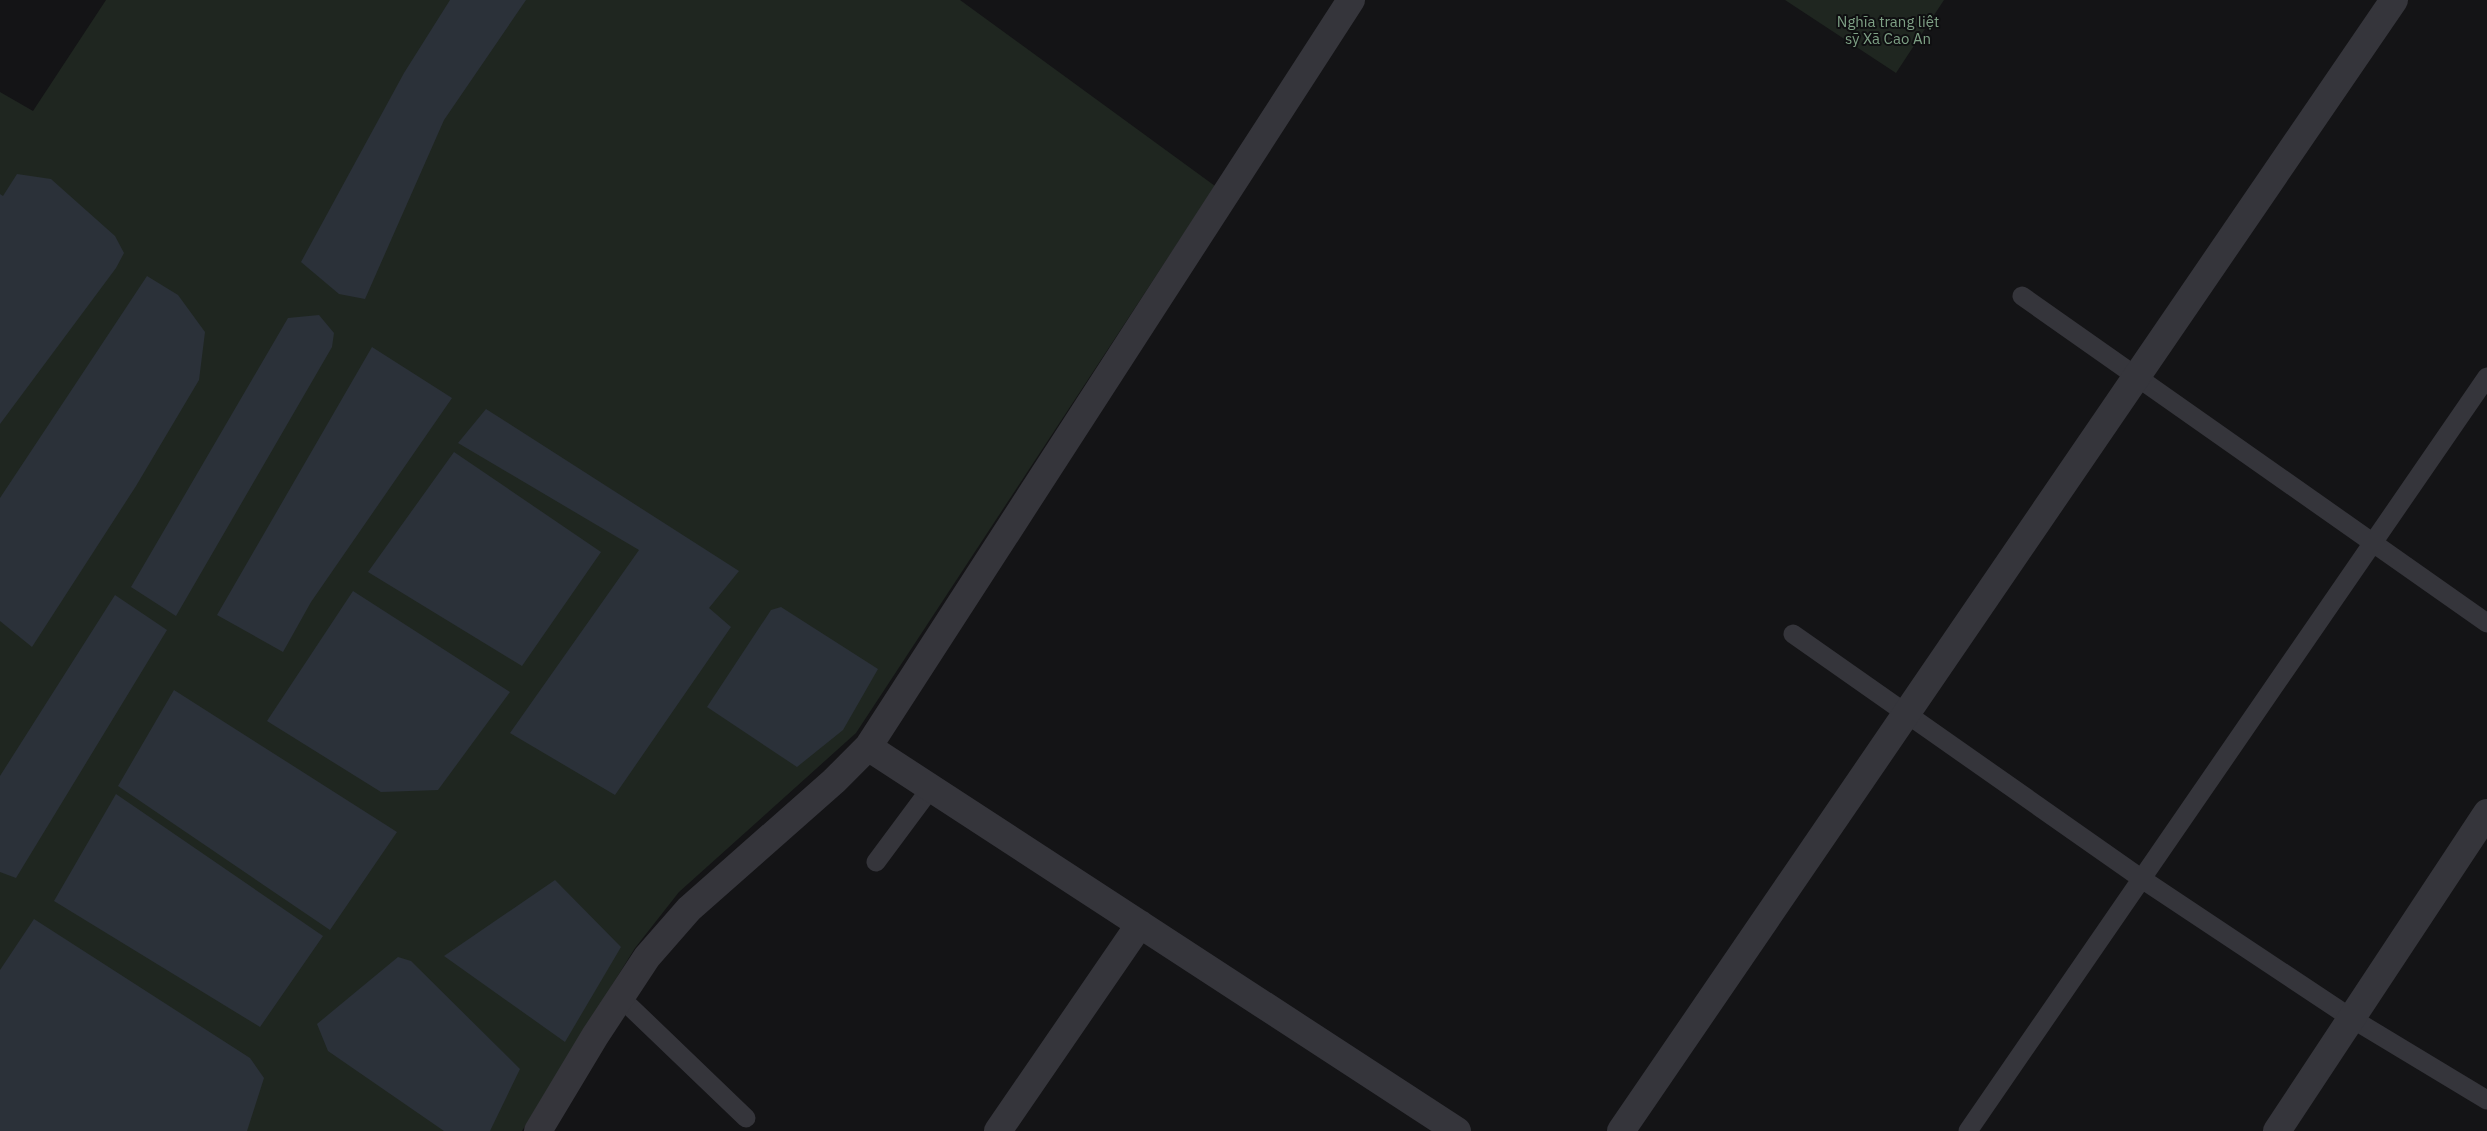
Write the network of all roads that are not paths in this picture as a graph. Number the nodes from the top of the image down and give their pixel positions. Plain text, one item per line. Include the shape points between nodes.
1 (1351, 0) edge
2 (2394, 0) edge
3 (2022, 296) dead end
4 (2138, 376) junction
5 (2487, 377) edge
6 (2372, 544) junction
7 (2487, 623) edge
8 (1793, 634) dead end
9 (1907, 716) junction
10 (868, 747) junction
11 (931, 788) junction
12 (2487, 813) edge
13 (876, 862) dead end
14 (2142, 879) junction
15 (1140, 924) junction
16 (620, 997) junction
17 (2351, 1018) junction
18 (2487, 1100) edge
19 (746, 1118) dead end
20 (538, 1131) edge
21 (998, 1131) edge
22 (1457, 1131) edge
23 (1621, 1131) edge
24 (1968, 1131) edge
25 (2277, 1131) edge

1 - 10 street
2 - 4 street
3 - 4 lane
4 - 6 lane
4 - 9 street
5 - 6 lane
6 - 7 lane
6 - 14 lane
8 - 9 lane
9 - 14 lane
9 - 23 street
10 - 11 street
10 - 16 street via 689,909 647,957
11 - 13 lane
11 - 15 street
12 - 17 street
14 - 17 lane
14 - 24 lane
15 - 21 street
15 - 22 street
16 - 19 lane
16 - 20 street
17 - 18 lane
17 - 25 street

